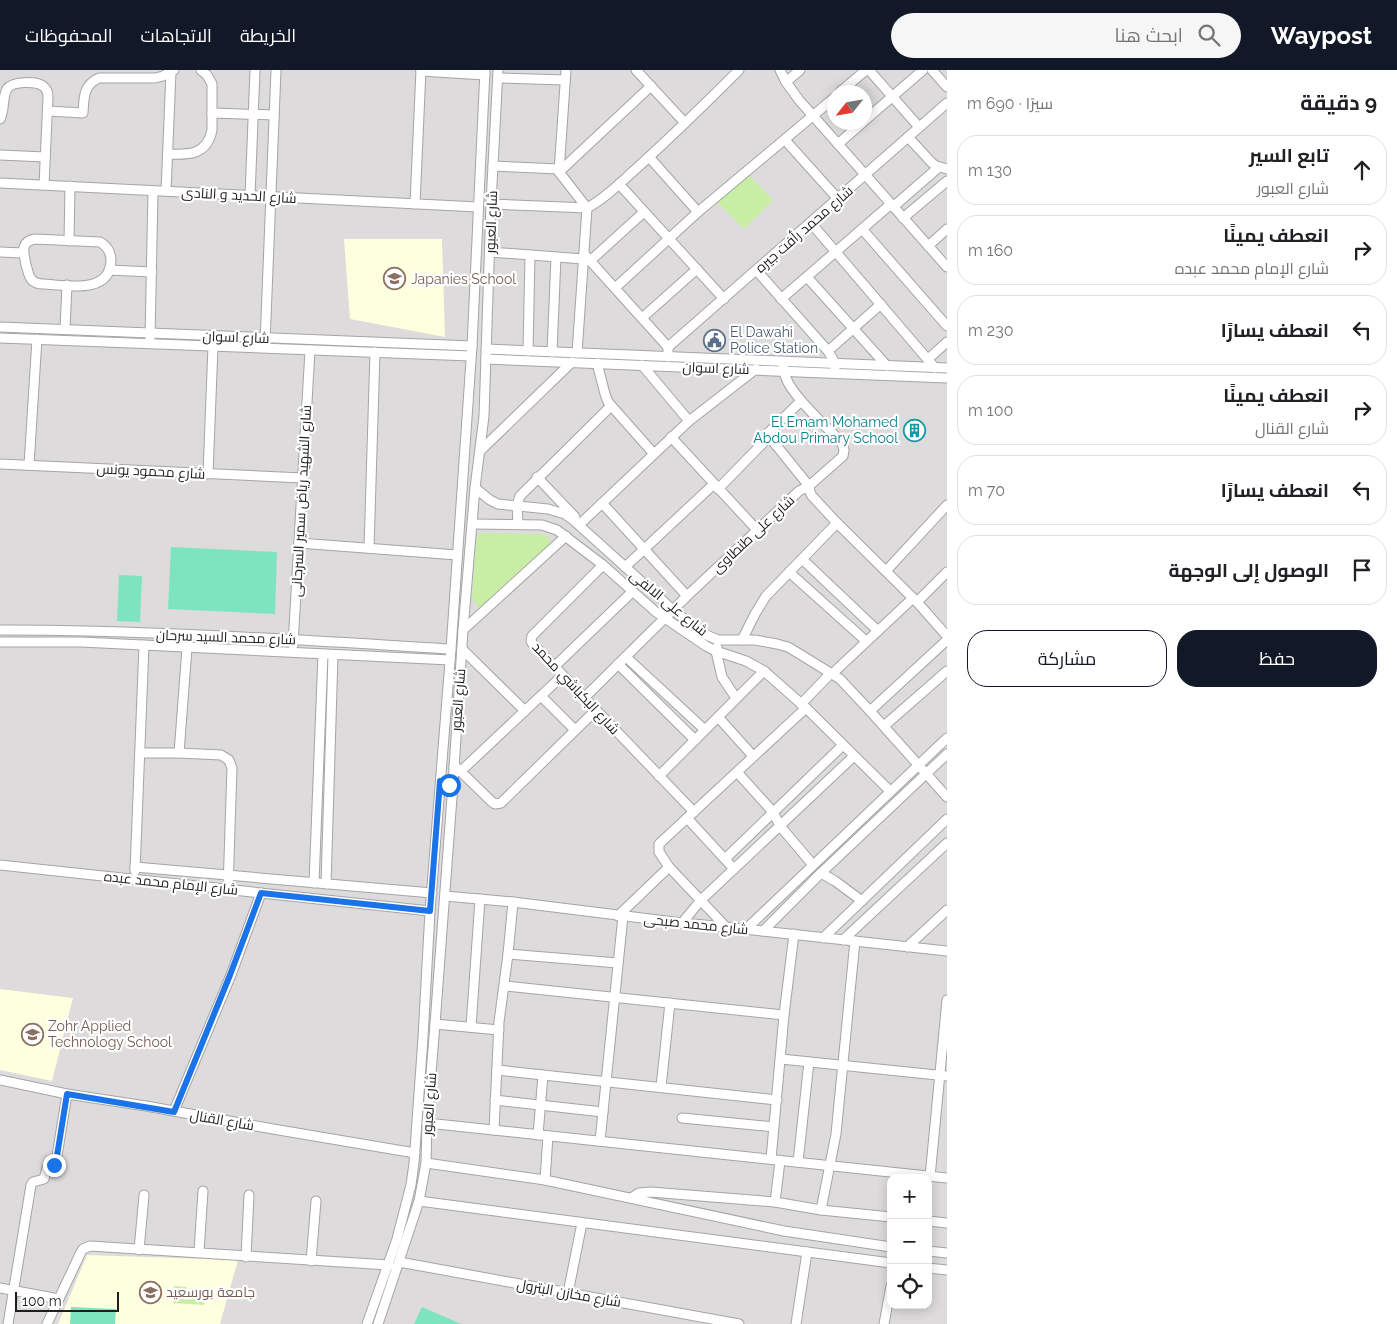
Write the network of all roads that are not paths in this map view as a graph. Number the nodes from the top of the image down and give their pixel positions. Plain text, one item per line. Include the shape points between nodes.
1 (201, 70) edge
2 (254, 70) edge
3 (276, 70) edge
4 (566, 70) edge
5 (636, 70) edge
6 (739, 70) edge
7 (780, 70) edge
8 (800, 70) edge
9 (868, 70) edge
10 (923, 70) edge
11 (932, 70) edge
12 (173, 71) edge
13 (421, 71) edge
14 (485, 73) edge
15 (133, 74) edge
16 (498, 74) edge
17 (565, 80) junction
18 (786, 82) junction
19 (849, 85) edge
20 (651, 86) junction
21 (947, 87) edge
22 (892, 97) junction
23 (947, 103) edge
24 (827, 104) edge
25 (48, 110) junction
26 (212, 113) junction
27 (253, 114) junction
28 (872, 114) edge
29 (274, 115) junction
30 (813, 116) junction
31 (0, 119) edge
32 (685, 123) junction
33 (919, 127) junction
34 (853, 130) edge
35 (908, 137) junction
36 (785, 140) junction
37 (838, 144) junction
38 (168, 154) junction
39 (0, 155) edge
40 (45, 157) junction
41 (649, 157) junction
42 (493, 166) junction
43 (943, 168) edge
44 (559, 171) junction
45 (865, 175) junction
46 (480, 179) junction
47 (492, 180) junction
48 (947, 181) edge
49 (0, 183) edge
50 (619, 184) junction
51 (44, 185) junction
52 (70, 186) junction
53 (154, 191) junction
54 (166, 191) junction
55 (250, 196) junction
56 (271, 197) junction
57 (838, 199) junction
58 (414, 204) junction
59 (491, 204) junction
60 (892, 205) junction
61 (478, 207) junction
62 (587, 208) junction
63 (644, 212) junction
64 (698, 212) junction
65 (903, 218) junction
66 (811, 223) junction
67 (862, 229) junction
68 (947, 229) edge
69 (669, 238) junction
70 (69, 241) junction
71 (928, 246) junction
72 (0, 252) edge
73 (490, 252) junction
74 (836, 252) junction
75 (23, 253) junction
76 (530, 255) junction
77 (556, 257) junction
78 (586, 258) junction
79 (947, 267) edge
80 (697, 269) junction
81 (109, 270) junction
82 (757, 271) junction
83 (152, 272) junction
84 (807, 277) junction
85 (67, 285) junction
86 (615, 288) junction
87 (724, 299) junction
88 (781, 299) junction
89 (881, 304) junction
90 (642, 318) junction
91 (947, 326) edge
92 (0, 327) edge
93 (65, 329) junction
94 (853, 329) junction
95 (149, 333) junction
96 (0, 338) edge
97 (265, 338) junction
98 (37, 339) junction
99 (947, 342) edge
100 (150, 343) junction
101 (213, 346) junction
102 (668, 347) junction
103 (264, 348) junction
104 (310, 350) junction
105 (471, 351) junction
106 (528, 351) junction
107 (828, 351) junction
108 (375, 352) junction
109 (552, 352) junction
110 (577, 353) junction
111 (486, 354) junction
112 (668, 357) junction
113 (928, 359) junction
114 (572, 362) junction
115 (596, 363) junction
116 (642, 365) junction
117 (783, 366) junction
118 (887, 366) junction
119 (835, 368) junction
120 (935, 368) junction
121 (947, 368) edge
122 (756, 369) junction
123 (947, 378) edge
124 (801, 401) junction
125 (611, 406) junction
126 (467, 414) junction
127 (484, 416) junction
128 (689, 421) junction
129 (767, 434) junction
130 (671, 437) junction
131 (464, 451) junction
132 (479, 453) junction
133 (654, 454) junction
134 (0, 464) edge
135 (29, 465) junction
136 (208, 474) junction
137 (538, 477) junction
138 (303, 478) junction
139 (716, 486) junction
140 (809, 486) junction
141 (475, 488) junction
142 (602, 503) junction
143 (517, 505) junction
144 (947, 505) edge
145 (472, 524) junction
146 (518, 524) junction
147 (580, 524) junction
148 (837, 524) junction
149 (758, 530) junction
150 (566, 536) junction
151 (299, 543) junction
152 (369, 548) junction
153 (644, 549) junction
154 (457, 555) junction
155 (802, 559) junction
156 (603, 565) junction
157 (625, 567) junction
158 (886, 571) junction
159 (789, 572) junction
160 (947, 572) edge
161 (632, 592) junction
162 (687, 596) junction
163 (915, 600) junction
164 (673, 610) junction
165 (665, 618) junction
166 (0, 630) edge
167 (463, 630) junction
168 (878, 631) junction
169 (947, 636) edge
170 (293, 640) junction
171 (718, 640) junction
172 (742, 640) junction
173 (947, 640) edge
174 (866, 641) junction
175 (0, 642) edge
176 (144, 645) junction
177 (187, 648) junction
178 (451, 649) junction
179 (462, 649) junction
180 (716, 651) junction
181 (292, 653) junction
182 (322, 654) junction
183 (333, 655) junction
184 (626, 657) junction
185 (450, 660) junction
186 (618, 664) junction
187 (554, 667) junction
188 (764, 671) junction
189 (947, 671) edge
190 (832, 673) junction
191 (562, 676) junction
192 (541, 696) junction
193 (584, 698) junction
194 (736, 698) junction
195 (803, 706) junction
196 (596, 710) junction
197 (525, 711) junction
198 (870, 711) junction
199 (718, 717) junction
200 (884, 726) junction
201 (575, 730) junction
202 (705, 730) junction
203 (947, 738) edge
204 (695, 740) junction
205 (844, 745) junction
206 (140, 753) junction
207 (179, 753) junction
208 (947, 754) edge
209 (753, 756) junction
210 (854, 756) junction
211 (918, 764) junction
212 (457, 768) junction
213 (737, 772) junction
214 (925, 773) junction
215 (659, 776) junction
216 (440, 781) junction
217 (453, 784) junction
218 (890, 791) junction
219 (947, 797) edge
220 (451, 807) junction
221 (438, 808) junction
222 (773, 812) junction
223 (690, 815) junction
224 (947, 819) edge
225 (780, 826) junction
226 (947, 843) edge
227 (725, 859) junction
228 (0, 865) edge
229 (812, 866) junction
230 (135, 867) junction
231 (669, 867) junction
232 (734, 869) junction
233 (821, 873) junction
234 (228, 875) junction
235 (134, 879) junction
236 (314, 883) junction
237 (326, 884) junction
238 (228, 889) junction
239 (261, 893) junction
240 (432, 893) junction
241 (445, 896) junction
242 (480, 899) junction
243 (701, 900) junction
244 (862, 901) junction
245 (513, 902) junction
246 (947, 910) edge
247 (430, 911) junction
248 (620, 916) junction
249 (682, 923) junction
250 (726, 927) junction
251 (745, 930) junction
252 (763, 931) junction
253 (794, 934) junction
254 (823, 938) junction
255 (844, 940) junction
256 (855, 941) junction
257 (908, 947) junction
258 (947, 951) edge
259 (508, 954) junction
260 (618, 963) junction
261 (505, 986) junction
262 (615, 998) junction
263 (947, 1000) edge
264 (670, 1003) junction
265 (425, 1010) junction
266 (436, 1011) junction
267 (784, 1015) junction
268 (435, 1024) junction
269 (471, 1027) junction
270 (499, 1030) junction
271 (423, 1038) junction
272 (434, 1039) junction
273 (781, 1059) junction
274 (809, 1062) junction
275 (842, 1064) junction
276 (497, 1070) junction
277 (543, 1075) junction
278 (943, 1075) edge
279 (0, 1080) edge
280 (606, 1081) junction
281 (661, 1087) junction
282 (67, 1094) junction
283 (495, 1100) junction
284 (777, 1100) junction
285 (540, 1105) junction
286 (174, 1112) junction
287 (603, 1112) junction
288 (682, 1118) dead end
289 (427, 1122) junction
290 (774, 1127) junction
291 (494, 1130) junction
292 (538, 1134) junction
293 (548, 1136) junction
294 (600, 1141) junction
295 (415, 1153) junction
296 (770, 1160) junction
297 (780, 1160) junction
298 (798, 1162) junction
299 (426, 1163) junction
300 (828, 1166) junction
301 (902, 1174) edge
302 (930, 1174) edge
303 (932, 1177) edge
304 (947, 1178) edge
305 (545, 1180) junction
306 (203, 1191) dead end
307 (249, 1195) dead end
308 (144, 1196) dead end
309 (631, 1198) junction
310 (316, 1201) dead end
311 (419, 1201) junction
312 (775, 1202) junction
313 (821, 1210) junction
314 (887, 1217) edge
315 (932, 1221) edge
316 (947, 1222) edge
317 (582, 1223) junction
318 (887, 1246) edge
319 (139, 1250) junction
320 (932, 1251) edge
321 (199, 1252) junction
322 (807, 1252) junction
323 (947, 1253) edge
324 (246, 1257) junction
325 (311, 1261) junction
326 (399, 1262) junction
327 (887, 1262) edge
328 (389, 1266) junction
329 (932, 1268) edge
330 (947, 1270) edge
331 (0, 1288) edge
332 (13, 1290) junction
333 (568, 1293) junction
334 (59, 1299) junction
335 (887, 1308) edge
336 (8, 1324) edge
337 (47, 1324) edge
338 (367, 1324) edge
339 (378, 1324) edge
340 (739, 1324) edge
341 (796, 1324) edge
342 (884, 1324) edge

1 - 26 street via 212,84
2 - 27 street
3 - 29 street
4 - 17 street
5 - 20 street
6 - 32 street
7 - 18 street
8 - 18 street
9 - 19 street
9 - 22 street
10 - 22 street
11 - 21 street
12 - 15 street via 155,78
12 - 38 street
13 - 14 street
13 - 58 street
14 - 46 street, شارع العبور
15 - 25 street via 92,81 84,94 83,113
16 - 17 street
16 - 42 street, شارع العبور
17 - 44 street
18 - 30 street
20 - 32 street
20 - 44 street
22 - 28 street
22 - 33 street
23 - 33 street, شارع محمد رأفت جيره
24 - 30 street
25 - 31 street via 48,94 44,87 18,82 5,91
25 - 40 street
26 - 27 street
26 - 38 street via 211,135 202,148 188,154
27 - 29 street
27 - 55 street
29 - 56 street
30 - 36 street
30 - 37 street
32 - 41 street
33 - 35 street, شارع محمد رأفت جيره
34 - 37 street
35 - 43 street via 932,163
35 - 45 street, شارع محمد رأفت جيره
36 - 57 street
36 - 64 street
37 - 45 street
38 - 54 street
39 - 40 street
40 - 51 street
41 - 50 street
41 - 64 street
42 - 44 street
42 - 47 street, شارع العبور
43 - 60 street
44 - 62 street
45 - 57 street, شارع محمد رأفت جيره
45 - 60 street
46 - 47 street
46 - 61 street, شارع العبور
47 - 59 street, شارع العبور
48 - 65 street
49 - 51 street, شارع الحديد و النادى
50 - 62 street
50 - 63 street
51 - 52 street, شارع الحديد و النادى
52 - 53 street, شارع الحديد و النادى
52 - 70 street
53 - 54 street, شارع الحديد و النادى
53 - 83 street
54 - 55 street, شارع الحديد و النادى
55 - 56 street, شارع الحديد و النادى
56 - 58 street, شارع الحديد و النادى
56 - 97 street
57 - 66 street, شارع محمد رأفت جيره
58 - 61 street, شارع الحديد و النادى
59 - 62 street
59 - 73 street, شارع العبور
60 - 65 street
60 - 67 street
61 - 105 street, شارع العبور
62 - 78 street
63 - 69 street
63 - 78 street
64 - 69 street
65 - 71 street
66 - 74 street
66 - 82 street, شارع محمد رأفت جيره
67 - 74 street
67 - 91 street
68 - 71 street
69 - 80 street
69 - 86 street
70 - 75 street via 32,239 25,244
70 - 81 street via 104,244 110,256
71 - 79 street
72 - 75 street
73 - 76 street
73 - 111 street, شارع العبور
74 - 84 street
74 - 89 street
75 - 85 street via 33,281
76 - 77 street
76 - 106 street
77 - 78 street
77 - 109 street
78 - 86 street
78 - 110 street
80 - 87 street
80 - 90 street
81 - 83 street
81 - 85 street via 102,281 94,285
82 - 87 street, شارع محمد رأفت جيره
82 - 88 street
83 - 95 street
84 - 88 street
84 - 94 street
85 - 93 street
86 - 90 street
87 - 102 street, شارع محمد رأفت جيره
88 - 107 street
89 - 94 street
89 - 113 street
90 - 102 street
92 - 93 street, شارع اسوان
93 - 95 street, شارع اسوان
94 - 107 street
94 - 118 street
95 - 97 street, شارع اسوان
95 - 100 street
96 - 98 street, شارع اسوان
97 - 103 street
97 - 105 street, شارع اسوان
98 - 100 street, شارع اسوان
98 - 135 street
99 - 113 street
100 - 101 street, شارع اسوان
101 - 103 street, شارع اسوان
101 - 136 street
102 - 112 street
103 - 104 street, شارع اسوان
104 - 108 street, شارع اسوان
104 - 138 street, شارع الشهيد رياض سمير السرجانى
105 - 108 street, شارع اسوان
105 - 126 street, شارع العبور
106 - 109 street, شارع اسوان
106 - 111 street, شارع اسوان
107 - 119 street
108 - 152 street
109 - 110 street, شارع اسوان
110 - 112 street, شارع اسوان
111 - 114 street, شارع اسوان
111 - 127 street, شارع العبور
112 - 117 street, شارع اسوان
113 - 120 street
114 - 115 street, شارع اسوان
114 - 132 street
115 - 116 street, شارع اسوان
115 - 125 street
116 - 122 street, شارع اسوان
116 - 128 street
117 - 119 street, شارع اسوان
117 - 122 street, شارع اسوان
117 - 124 street, شارع على طنطاوى via 788,382
118 - 119 street, شارع اسوان
118 - 120 street, شارع اسوان
119 - 123 street, شارع اسوان
120 - 121 street, شارع اسوان
122 - 128 street
124 - 129 street
124 - 140 street, شارع على طنطاوى via 842,443 844,450 840,459
125 - 133 street
125 - 137 street
126 - 127 street via 478,420
126 - 131 street, شارع العبور
127 - 132 street, شارع العبور
128 - 130 street
129 - 139 street via 764,442
129 - 140 street
130 - 133 street
130 - 139 street
131 - 132 street via 474,447
131 - 154 street, شارع العبور
132 - 141 street, شارع العبور
133 - 142 street
134 - 135 street, شارع محمود يونس
135 - 136 street, شارع محمود يونس
136 - 138 street, شارع محمود يونس
137 - 143 street via 520,496
137 - 147 street
138 - 151 street, شارع الشهيد رياض سمير السرجانى
139 - 149 street
139 - 153 street
140 - 148 street via 812,496
140 - 149 street, شارع على طنطاوى
141 - 143 street, شارع على الالفى via 498,504
141 - 145 street, شارع العبور
142 - 147 street
142 - 153 street
143 - 146 street
143 - 147 street, شارع على الالفى via 557,511
144 - 158 street
145 - 146 street, شارع على الالفى
145 - 167 street, شارع العبور
146 - 150 street, شارع على الالفى via 542,525
147 - 157 street, شارع على الالفى
148 - 155 street
148 - 158 street
149 - 162 street, شارع على طنطاوى
150 - 156 street, شارع على الالفى
150 - 167 street
151 - 152 street
151 - 170 street, شارع الشهيد رياض سمير السرجانى
152 - 154 street
153 - 157 street
153 - 162 street
154 - 178 street, شارع العبور
155 - 159 street
155 - 168 street
156 - 161 street, شارع على الالفى
156 - 187 street, شارع البكباشي محمد via 532,636 532,643
157 - 164 street, شارع على الالفى
158 - 163 street
159 - 172 street via 760,605
159 - 174 street
160 - 163 street
161 - 165 street, شارع على الالفى
161 - 187 street
162 - 164 street, شارع على طنطاوى
163 - 168 street
163 - 169 street
164 - 165 street, شارع على طنطاوى
164 - 171 street, شارع على الالفى via 704,634
165 - 180 street, شارع على الالفى
165 - 184 street, شارع على طنطاوى
166 - 170 street, شارع محمد السيد سرحان
167 - 179 street, شارع العبور
168 - 174 street
170 - 178 street, شارع محمد السيد سرحان
170 - 181 street, شارع الشهيد رياض سمير السرجانى
171 - 172 street, شارع على الالفى
171 - 180 street
172 - 190 street, شارع على الالفى via 788,647
173 - 198 street
174 - 190 street
175 - 176 street, شارع محمد السيد سرحان
176 - 177 street, شارع محمد السيد سرحان
176 - 206 street
177 - 181 street, شارع محمد السيد سرحان
177 - 207 street
178 - 185 street, شارع العبور
179 - 197 street
179 - 212 street, شارع العبور
180 - 188 street, شارع على الالفى via 746,660
180 - 194 street via 722,677
181 - 182 street, شارع محمد السيد سرحان
182 - 183 street, شارع محمد السيد سرحان
182 - 236 street
183 - 185 street, شارع محمد السيد سرحان
183 - 237 street
184 - 186 street, شارع على طنطاوى
184 - 202 street
185 - 216 street, شارع العبور
186 - 193 street, شارع على طنطاوى
186 - 204 street
187 - 191 street, شارع البكباشي محمد
188 - 194 street
188 - 195 street, شارع على الالفى
189 - 200 street
190 - 195 street
190 - 198 street, شارع على الالفى
191 - 192 street
191 - 193 street, شارع البكباشي محمد
192 - 197 street
192 - 201 street
193 - 196 street, شارع البكباشي محمد
194 - 199 street
195 - 205 street, شارع على الالفى
195 - 209 street
196 - 201 street
196 - 215 street, شارع البكباشي محمد
197 - 212 street
198 - 200 street, شارع على الالفى
199 - 202 street
199 - 209 street
200 - 211 street, شارع على الالفى
201 - 212 street via 501,803 492,802
202 - 204 street
203 - 211 street
204 - 215 street
205 - 210 street, شارع على الالفى
205 - 222 street
206 - 207 street
206 - 230 street
207 - 234 street via 222,755 232,764
208 - 214 street
209 - 213 street
210 - 218 street, شارع على الالفى
210 - 225 street
211 - 214 street, شارع على الالفى
211 - 218 street
212 - 217 street, شارع العبور
213 - 222 street
213 - 223 street
214 - 219 street, شارع على الالفى
214 - 233 street
215 - 223 street, شارع البكباشي محمد
216 - 217 street via 446,785
216 - 221 street, شارع العبور
217 - 220 street, شارع العبور
218 - 229 street
220 - 221 street via 446,804
220 - 241 street, شارع العبور
221 - 240 street, شارع العبور
222 - 225 street
222 - 227 street
223 - 227 street, شارع البكباشي محمد
223 - 231 street via 660,844 659,852
224 - 244 street
225 - 229 street
225 - 232 street
226 - 255 street
227 - 232 street, شارع البكباشي محمد
228 - 235 street, شارع الإمام محمد عبده
229 - 251 street
230 - 234 street, شارع الإمام محمد عبده
230 - 235 street
231 - 243 street
231 - 248 street
232 - 243 street
233 - 244 street
233 - 252 street
234 - 236 street, شارع الإمام محمد عبده
234 - 238 street
235 - 238 street, شارع الإمام محمد عبده
236 - 237 street, شارع الإمام محمد عبده
237 - 240 street, شارع الإمام محمد عبده
238 - 239 street, شارع الإمام محمد عبده
239 - 247 street, شارع الإمام محمد عبده
239 - 286 street
240 - 247 street, شارع العبور
241 - 242 street, شارع محمد صبحى
241 - 266 street, شارع العبور
242 - 245 street, شارع محمد صبحى
242 - 269 street
243 - 249 street
243 - 250 street
244 - 254 street
245 - 248 street, شارع محمد صبحى
245 - 259 street
246 - 257 street
247 - 265 street, شارع العبور
248 - 249 street, شارع محمد صبحى
248 - 260 street
249 - 250 street, شارع محمد صبحى
250 - 251 street, شارع محمد صبحى
251 - 252 street, شارع محمد صبحى
252 - 253 street, شارع محمد صبحى
253 - 254 street, شارع محمد صبحى
253 - 267 street
254 - 255 street, شارع محمد صبحى
255 - 256 street, شارع محمد صبحى
256 - 257 street, شارع محمد صبحى
256 - 275 street
257 - 258 street, شارع محمد صبحى
259 - 260 street
259 - 261 street
260 - 262 street
261 - 262 street
261 - 270 street
262 - 264 street
262 - 280 street
263 - 278 street
264 - 267 street
264 - 281 street
265 - 266 street via 430,1014
265 - 271 street, شارع العبور
266 - 268 street, شارع العبور
267 - 273 street
268 - 269 street
268 - 272 street, شارع العبور
269 - 270 street
270 - 276 street
271 - 272 street
271 - 295 street, شارع العبور
272 - 289 street, شارع العبور
273 - 274 street
273 - 284 street
274 - 275 street
274 - 298 street
275 - 278 street
275 - 300 street via 836,1134
276 - 277 street
276 - 283 street
277 - 280 street
277 - 285 street
278 - 302 street
279 - 282 street, شارع القنال
280 - 281 street
280 - 287 street
281 - 284 street
282 - 286 street, شارع القنال
282 - 332 street via 56,1162 47,1168 44,1179 31,1185
283 - 285 street
283 - 291 street
284 - 290 street
285 - 287 street
285 - 292 street
286 - 295 street, شارع القنال
287 - 294 street
288 - 290 street
289 - 291 street
289 - 299 street, شارع العبور
290 - 296 street
291 - 292 street
292 - 293 street
293 - 294 street
293 - 305 street
294 - 296 street
295 - 328 street, شارع العبور via 408,1201
296 - 297 street
297 - 298 street
297 - 312 street
298 - 300 street
299 - 305 street
299 - 311 street, شارع العبور
300 - 301 street
300 - 313 street
303 - 304 street
305 - 309 street
306 - 321 street
307 - 324 street
308 - 319 street
309 - 312 street via 651,1192
309 - 318 street via 784,1230
310 - 325 street
311 - 317 street
311 - 326 street, شارع العبور
312 - 313 street
313 - 314 street
315 - 316 street
317 - 322 street
317 - 333 street
319 - 321 street
319 - 334 street via 90,1246 83,1249
320 - 323 street
321 - 324 street
322 - 327 street
322 - 341 street
324 - 325 street
325 - 328 street
326 - 333 street, شارع مخازن البترول
326 - 339 street, شارع العبور
328 - 338 street, شارع العبور
329 - 330 street
331 - 332 street
332 - 334 street
332 - 336 street
333 - 340 street, شارع مخازن البترول
334 - 337 street
335 - 342 street

